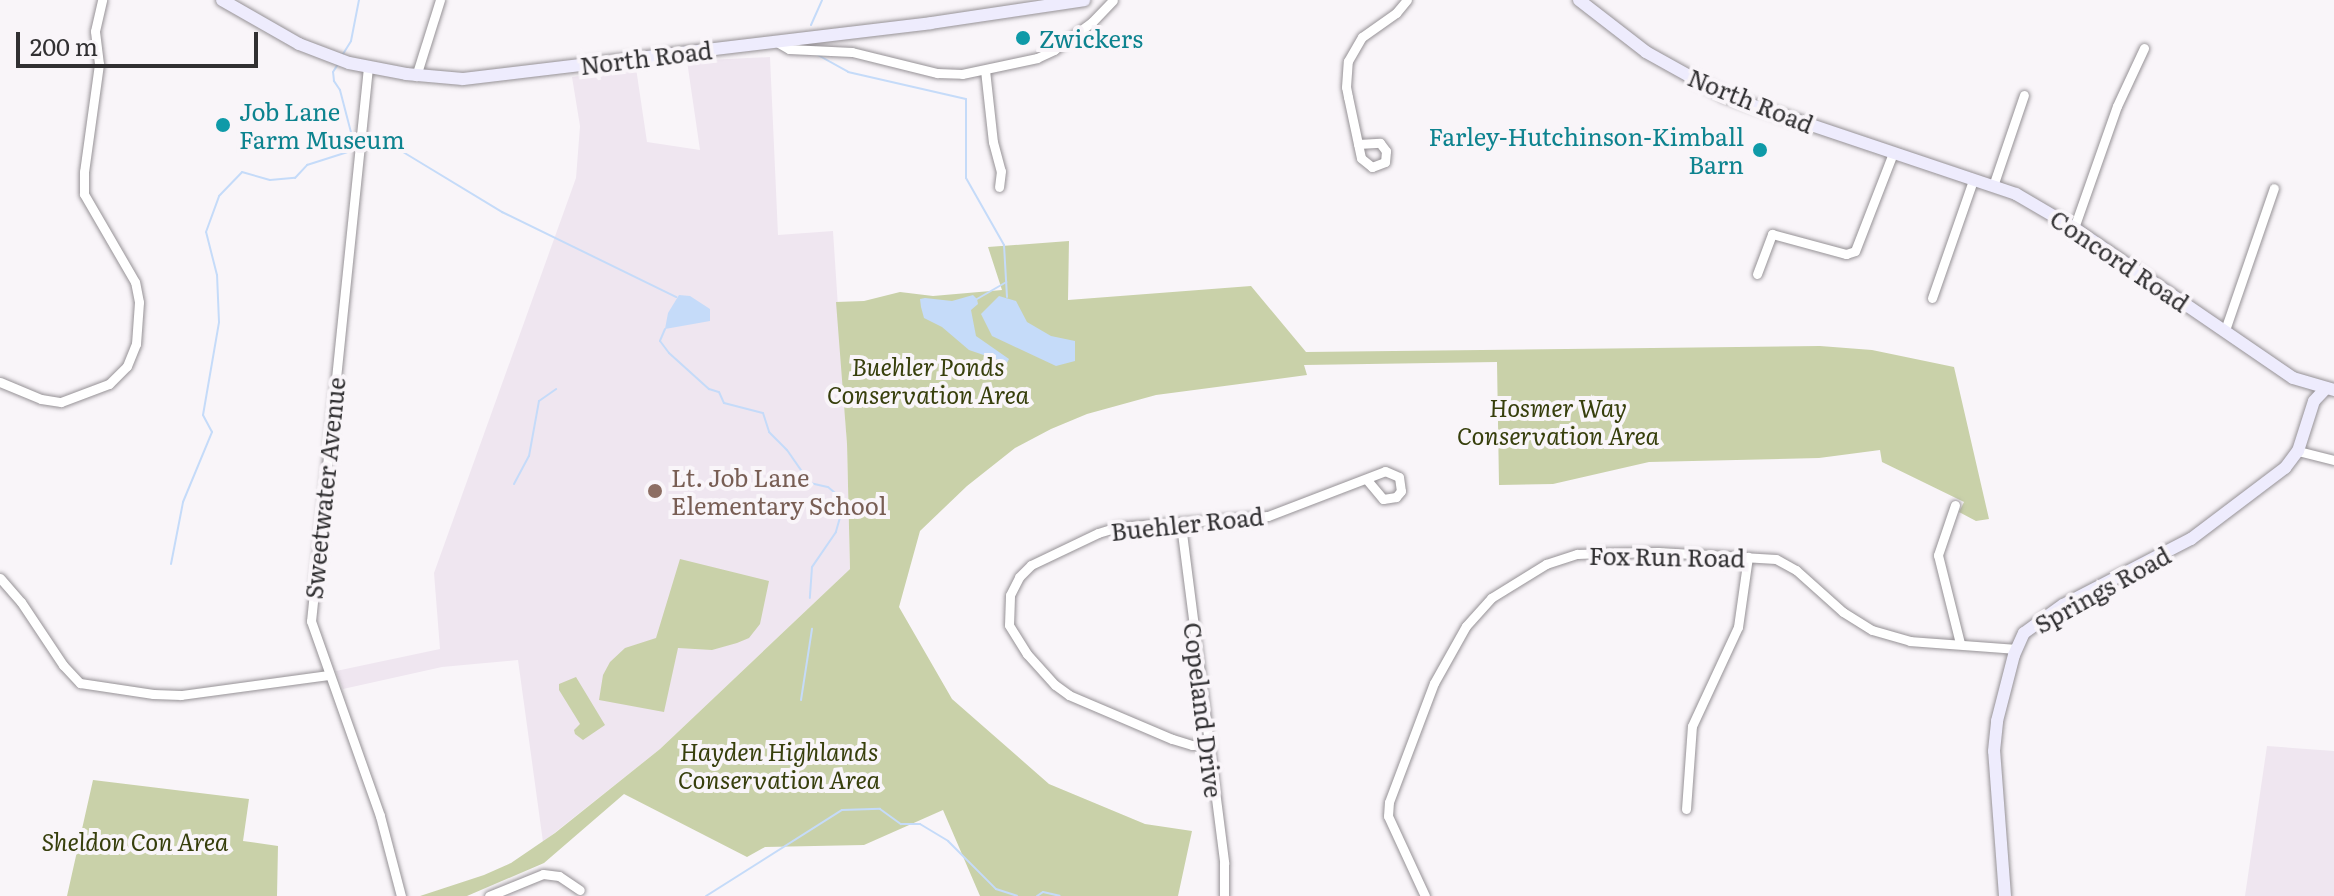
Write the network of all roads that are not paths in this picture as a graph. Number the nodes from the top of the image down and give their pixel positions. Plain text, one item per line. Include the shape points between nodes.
1 (102, 0) edge
2 (222, 0) edge
3 (440, 0) edge
4 (1084, 0) edge
5 (1113, 0) edge
6 (1407, 0) edge
7 (1579, 0) edge
8 (774, 40) junction
9 (2144, 48) dead end
10 (368, 67) junction
11 (985, 70) junction
12 (416, 76) junction
13 (2024, 95) dead end
14 (1358, 144) dead end
15 (1893, 153) junction
16 (1973, 180) junction
17 (1993, 186) junction
18 (999, 187) dead end
19 (2274, 188) dead end
20 (2074, 228) junction
21 (1757, 274) dead end
22 (1932, 298) dead end
23 (2225, 330) junction
24 (0, 382) edge
25 (2330, 390) edge
26 (2298, 451) junction
27 (2334, 460) edge
28 (1367, 480) dead end
29 (1955, 505) dead end
30 (1181, 525) junction
31 (1748, 557) junction
32 (0, 578) edge
33 (1960, 643) junction
34 (2016, 649) junction
35 (328, 675) junction
36 (1208, 744) junction
37 (1686, 809) dead end
38 (580, 890) dead end
39 (401, 896) edge
40 (489, 896) edge
41 (1224, 896) edge
42 (1425, 896) edge
43 (2005, 896) edge

1 - 24 street via 95,31 99,64 84,194 135,282 136,344 127,366 109,384 61,402
2 - 10 main road, North Road via 299,44
3 - 12 street
4 - 8 main road, North Road
5 - 11 street via 1054,50
6 - 14 street via 1362,37 1348,61 1347,92
7 - 15 main road, North Road via 1646,52 1713,90
8 - 11 street via 789,49 852,52 937,73
8 - 12 main road, North Road via 489,78
9 - 20 street via 2117,106
10 - 12 main road, North Road
10 - 35 street, Sweetwater Avenue via 312,607
11 - 18 street
13 - 17 street
15 - 16 main road, Concord Road
15 - 21 street via 1859,245 1851,253 1772,234
16 - 17 main road, Concord Road
16 - 22 street
17 - 20 main road, Concord Road
19 - 23 street
20 - 23 main road, Concord Road
23 - 25 main road, Concord Road via 2293,378
25 - 26 main road, Springs Road via 2314,401
26 - 27 street
26 - 34 main road, Springs Road via 2285,468 2191,539 2038,620
28 - 30 street, Buehler Road via 1268,516
29 - 33 street via 1938,555
30 - 36 street, Copeland Drive
30 - 36 street, Buehler Road via 1118,527 1031,565 1019,577 1007,612 1021,647 1069,695 1172,739
31 - 33 street, Fox Run Road via 1776,559 1796,570 1872,630 1910,641
31 - 37 street via 1738,627 1692,726
31 - 42 street, Fox Run Road via 1577,554 1518,578 1491,598 1466,626 1434,683 1389,802 1388,816
32 - 35 street via 80,683 181,695
33 - 34 street, Fox Run Road
34 - 43 main road, Springs Road via 1994,751
35 - 39 street, Sweetwater Avenue via 380,816
36 - 41 street, Copeland Drive
38 - 40 street via 559,876 543,874

